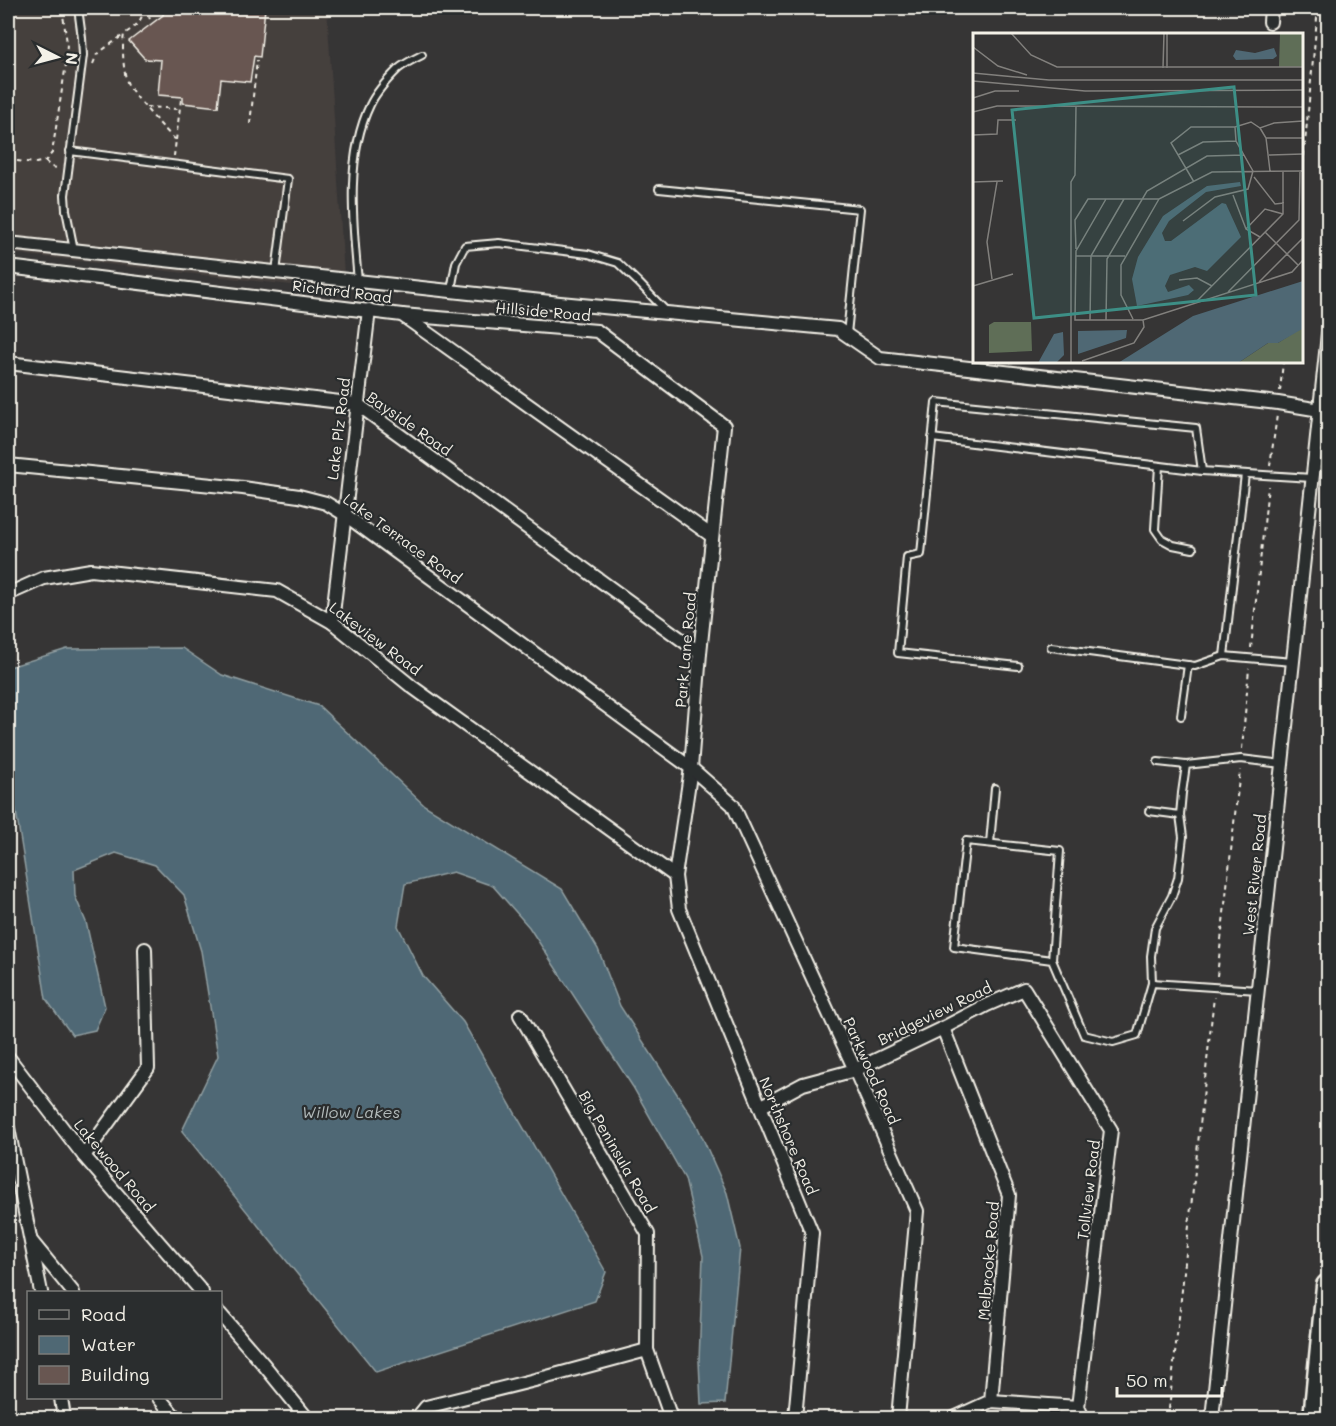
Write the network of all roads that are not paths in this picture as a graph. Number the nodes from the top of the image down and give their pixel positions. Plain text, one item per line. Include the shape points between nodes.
1 (78, 8) edge
2 (1271, 8) edge
3 (1270, 22) dead end
4 (422, 55) dead end
5 (70, 152) junction
6 (659, 189) dead end
7 (8, 243) edge
8 (74, 250) junction
9 (8, 267) edge
10 (276, 273) junction
11 (358, 281) junction
12 (450, 291) junction
13 (369, 310) junction
14 (667, 313) junction
15 (402, 315) junction
16 (1329, 334) edge
17 (847, 335) junction
18 (8, 363) edge
19 (357, 404) junction
20 (1320, 410) junction
21 (724, 426) joint
22 (932, 438) junction
23 (8, 465) edge
24 (1159, 466) junction
25 (1202, 471) junction
26 (1245, 474) junction
27 (1313, 478) junction
28 (344, 514) junction
29 (712, 536) junction
30 (1193, 549) dead end
31 (8, 594) edge
32 (332, 622) junction
33 (1051, 647) dead end
34 (700, 653) junction
35 (1224, 656) junction
36 (1293, 662) junction
37 (1188, 665) junction
38 (1018, 666) dead end
39 (1181, 716) dead end
40 (1158, 762) dead end
41 (1282, 764) junction
42 (1186, 765) junction
43 (691, 768) junction
44 (995, 788) dead end
45 (1149, 811) dead end
46 (1180, 815) junction
47 (990, 843) junction
48 (675, 876) junction
49 (145, 949) dead end
50 (1052, 960) junction
51 (1152, 983) junction
52 (1024, 989) joint
53 (1258, 990) junction
54 (520, 1014) dead end
55 (943, 1028) junction
56 (8, 1057) edge
57 (855, 1070) junction
58 (760, 1107) junction
59 (8, 1128) edge
60 (84, 1156) junction
61 (31, 1242) junction
62 (1329, 1286) edge
63 (41, 1291) edge
64 (71, 1291) edge
65 (200, 1291) edge
66 (222, 1316) edge
67 (647, 1350) junction
68 (61, 1399) edge
69 (160, 1399) edge
70 (991, 1401) junction
71 (426, 1407) junction
72 (1081, 1413) edge
73 (64, 1419) edge
74 (176, 1419) edge
75 (307, 1419) edge
76 (417, 1419) edge
77 (435, 1419) edge
78 (671, 1419) edge
79 (795, 1419) edge
80 (898, 1419) edge
81 (954, 1419) edge
82 (1212, 1419) edge
83 (1315, 1419) edge

1 - 5 lane via 83,55
2 - 3 street
4 - 11 lane via 400,67 387,81 370,104 358,139 353,170
5 - 8 lane via 65,195
5 - 10 lane via 288,179
6 - 17 lane via 860,209
7 - 8 street
8 - 10 street
9 - 13 street, Richard Road
10 - 11 street
11 - 12 street
12 - 14 street
12 - 14 lane via 456,263 465,246 499,243 588,254 618,263
13 - 15 street, Richard Road
13 - 19 street, Lake Plz Road
14 - 17 street via 838,329
15 - 21 street, Hillside Road via 597,332
15 - 29 street, Richard Road
16 - 20 street, West River Road
17 - 20 street via 880,358
18 - 19 street, Bayside Road
19 - 28 street, Lake Plz Road
19 - 34 street, Bayside Road
20 - 27 street, West River Road
21 - 29 street, Park Lane Road
22 - 24 lane
22 - 25 lane via 936,402 1197,428
22 - 38 lane via 921,554 907,557 898,653
23 - 28 street, Lake Terrace Road via 299,496 326,503
24 - 25 lane
24 - 30 lane via 1155,529 1173,545
25 - 26 lane
26 - 27 lane
26 - 35 lane
27 - 36 street, West River Road
28 - 32 street, Lake Plz Road
28 - 43 street, Lake Terrace Road
29 - 34 street, Park Lane Road
31 - 32 street, Lakeview Road via 44,578 91,570 277,591
32 - 48 street, Lakeview Road via 411,686
33 - 37 lane
34 - 43 street, Park Lane Road
35 - 36 lane
35 - 37 lane
36 - 41 street, West River Road
37 - 39 lane
40 - 42 lane
41 - 42 lane via 1241,759
41 - 53 street, West River Road
42 - 46 lane
43 - 48 street, Park Lane Road
43 - 57 street, Parkwood Road via 733,805
44 - 47 lane
45 - 46 lane
46 - 51 lane via 1183,837 1178,878 1155,928
47 - 50 lane via 1060,851
47 - 50 lane via 966,841 954,947
48 - 58 street, Northshore Road via 679,909
49 - 60 street via 148,1068
50 - 51 lane via 1084,1035 1113,1042 1137,1035
51 - 53 lane
52 - 55 street, Bridgeview Road
52 - 72 street, Tollview Road via 1111,1130
53 - 82 street, West River Road
54 - 67 street, Big Peninsula Road via 648,1234
55 - 57 street, Bridgeview Road
55 - 70 street, Melbrooke Road via 1010,1195
56 - 60 street, Lakewood Road
57 - 58 street, Bridgeview Road via 803,1084
57 - 80 street, Parkwood Road via 917,1211
58 - 79 street, Northshore Road via 812,1233
59 - 61 street
60 - 65 street, Lakewood Road
61 - 63 street
61 - 64 street
62 - 83 highway
66 - 75 street
67 - 71 street
67 - 78 street, Big Peninsula Road
68 - 73 street
69 - 74 street
70 - 72 street
70 - 81 street
71 - 76 street
71 - 77 street

